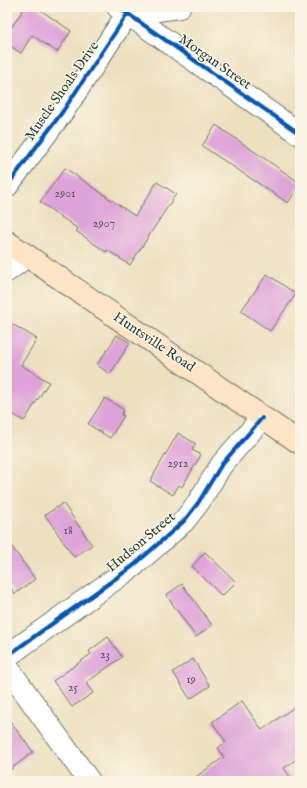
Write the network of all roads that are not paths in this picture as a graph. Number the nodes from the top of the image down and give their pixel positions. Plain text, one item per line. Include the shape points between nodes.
1 (179, 7) edge
2 (126, 9) edge
3 (300, 134) edge
4 (7, 186) edge
5 (7, 242) edge
6 (28, 256) junction
7 (7, 271) edge
8 (262, 418) junction
9 (300, 443) edge
10 (7, 656) edge
11 (7, 667) edge
12 (89, 781) edge

1 - 2 street
2 - 3 street, Morgan Street
2 - 4 street, Muscle Shoals Drive via 63,111
5 - 6 main road, Huntsville Road
6 - 7 street
6 - 8 main road, Huntsville Road
8 - 9 main road, Huntsville Road
8 - 10 street, Hudson Street via 222,464 184,521 133,566
11 - 12 street

